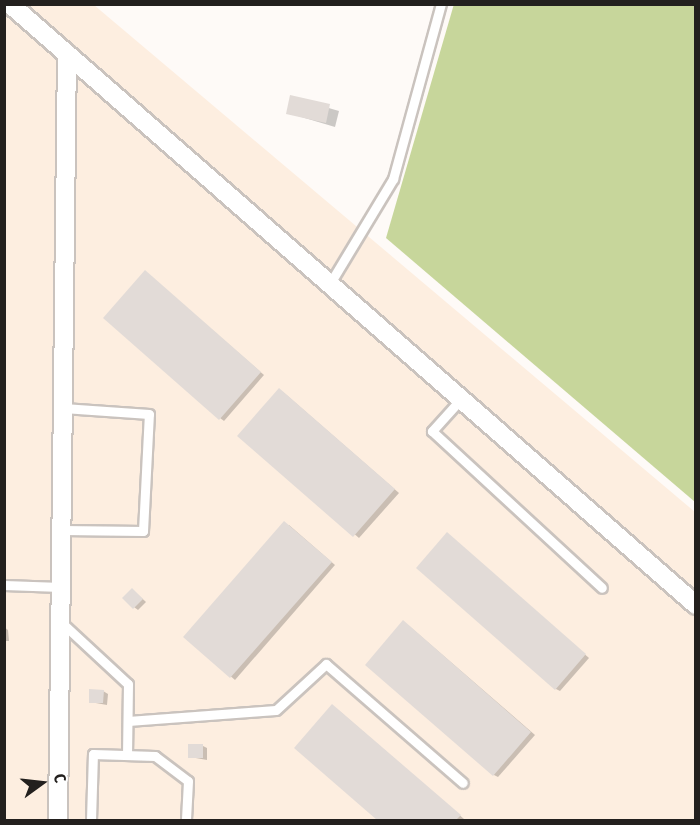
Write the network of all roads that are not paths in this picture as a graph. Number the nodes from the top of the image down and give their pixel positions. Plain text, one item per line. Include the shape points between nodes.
1 (10, 4) edge
2 (441, 4) edge
3 (67, 54) junction
4 (329, 285) junction
5 (459, 400) junction
6 (63, 408) junction
7 (62, 530) junction
8 (4, 585) edge
9 (61, 587) junction
10 (602, 588) dead end
11 (696, 605) edge
12 (61, 622) junction
13 (128, 722) junction
14 (128, 755) junction
15 (463, 783) dead end
16 (58, 820) edge
17 (91, 820) edge
18 (186, 820) edge

1 - 3 street
2 - 4 lane via 393,179
3 - 4 street
3 - 6 street
4 - 5 street
5 - 10 lane via 432,431
5 - 11 street
6 - 7 street
6 - 7 lane via 148,414 143,531
7 - 9 street
8 - 9 lane
9 - 12 street
12 - 13 lane via 128,684
12 - 16 street
13 - 14 lane
13 - 15 lane via 276,710 326,664
14 - 17 lane via 93,754
14 - 18 lane via 155,756 188,781

